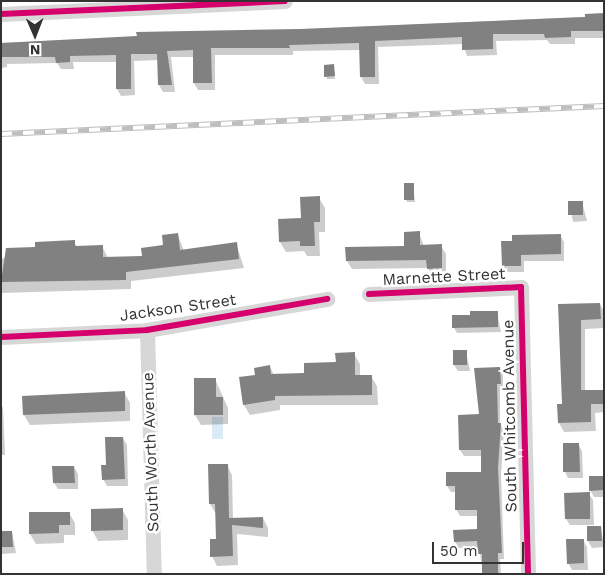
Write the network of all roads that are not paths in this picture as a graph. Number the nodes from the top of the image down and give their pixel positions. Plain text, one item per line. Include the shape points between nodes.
1 (286, 1) edge
2 (91, 6) edge
3 (1, 14) edge
4 (521, 287) joint
5 (369, 294) dead end
6 (327, 299) dead end
7 (147, 330) junction
8 (1, 337) edge
9 (154, 574) edge
10 (528, 574) edge

1 - 2 street
2 - 3 street
4 - 5 street, Marnette Street
4 - 10 street, South Whitcomb Avenue
6 - 7 street, Jackson Street
7 - 8 street, Jackson Street
7 - 9 street, South Worth Avenue

